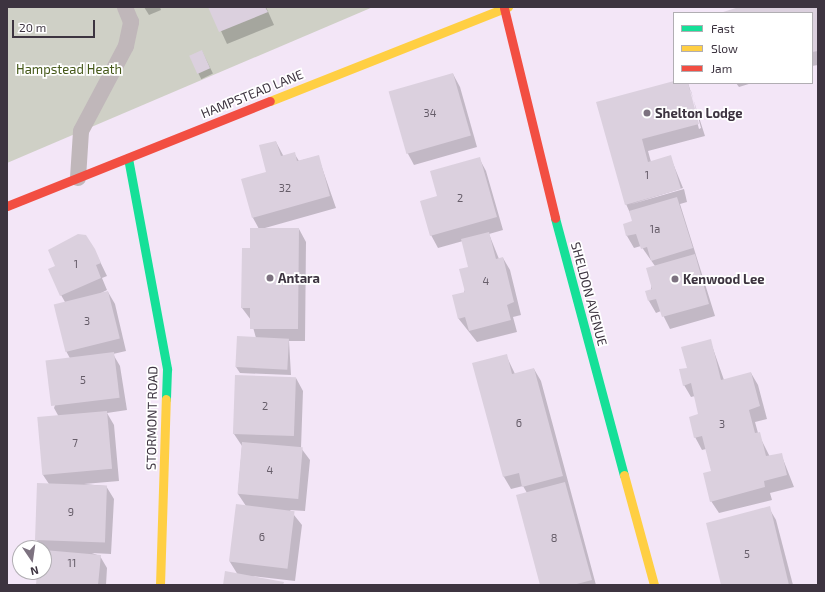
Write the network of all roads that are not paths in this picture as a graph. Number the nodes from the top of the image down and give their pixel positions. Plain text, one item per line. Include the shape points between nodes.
1 (125, 7) edge
2 (506, 8) edge
3 (128, 158) junction
4 (78, 178) junction
5 (7, 206) edge
6 (160, 585) edge
7 (654, 585) edge

1 - 4 lane via 131,22 126,46 81,131
2 - 3 street, HAMPSTEAD LANE
2 - 7 street, SHELDON AVENUE via 547,190
3 - 4 street, HAMPSTEAD LANE
3 - 6 street, STORMONT ROAD via 167,369
4 - 5 street, HAMPSTEAD LANE

